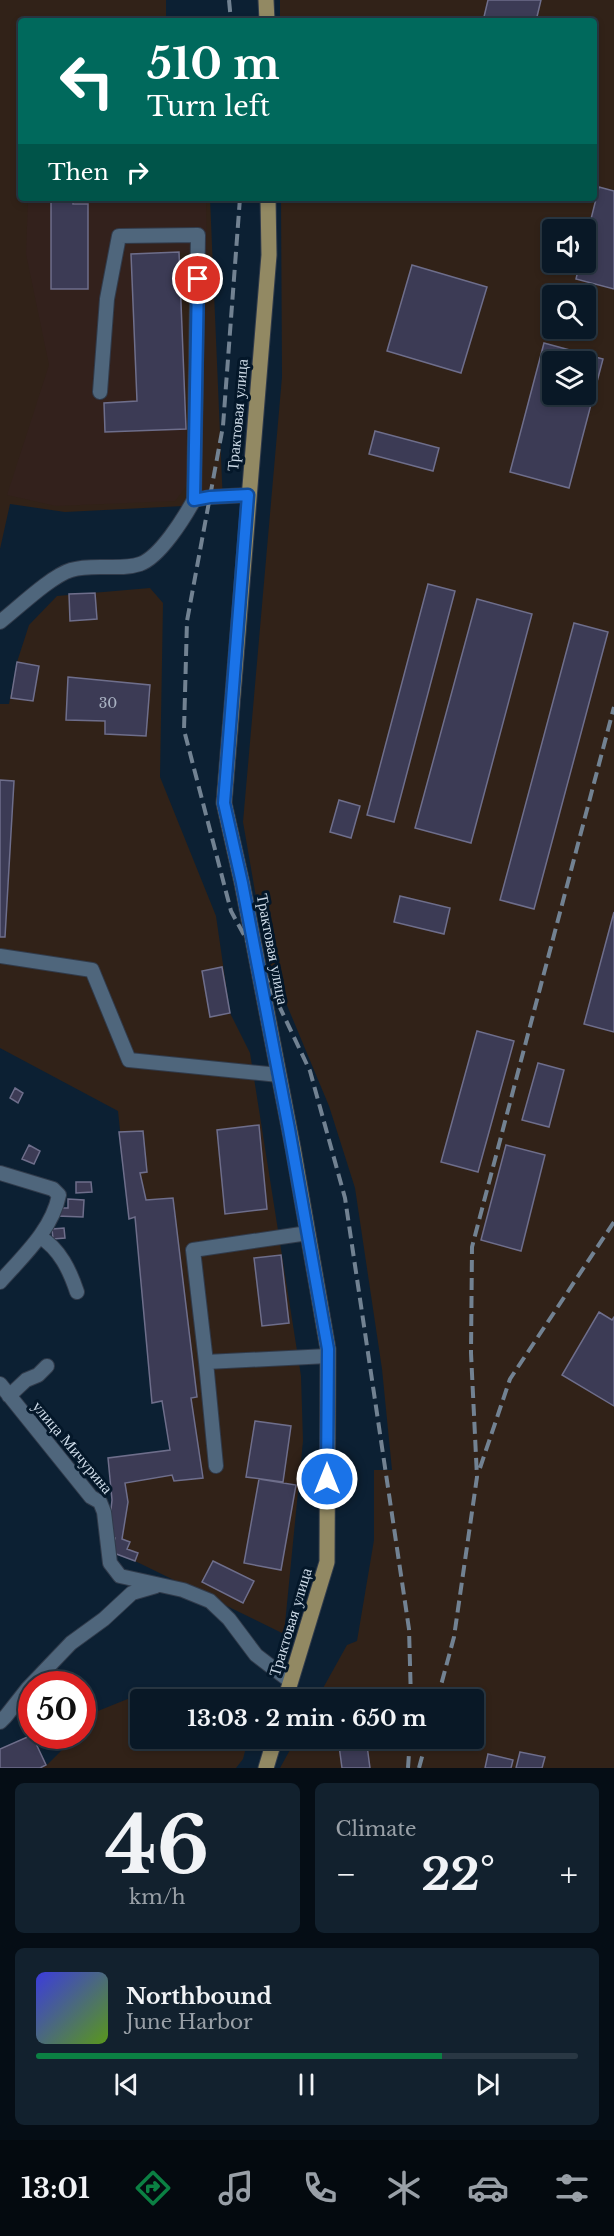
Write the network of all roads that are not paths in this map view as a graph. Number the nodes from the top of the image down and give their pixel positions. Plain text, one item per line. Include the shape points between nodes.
1 (266, 0) edge
2 (267, 18) edge
3 (268, 201) edge
4 (100, 392) dead end
5 (248, 495) junction
6 (194, 500) junction
7 (0, 622) edge
8 (0, 956) edge
9 (279, 1075) junction
10 (0, 1173) edge
11 (308, 1233) junction
12 (40, 1237) junction
13 (0, 1282) edge
14 (77, 1292) dead end
15 (328, 1356) junction
16 (206, 1362) junction
17 (47, 1366) dead end
18 (0, 1384) edge
19 (9, 1396) junction
20 (216, 1466) dead end
21 (158, 1585) junction
22 (290, 1681) junction
23 (288, 1689) edge
24 (0, 1722) edge
25 (271, 1749) edge
26 (266, 1768) edge

1 - 2 main road
3 - 5 main road, Трактовая улица via 269,255
4 - 6 street via 107,299 119,236 198,235
5 - 6 street
5 - 9 main road, Трактовая улица via 224,803
6 - 7 street via 158,551 141,563 70,570
8 - 9 street via 92,970 129,1060
9 - 11 main road, Трактовая улица
10 - 12 street via 53,1189 59,1195
11 - 15 main road, Трактовая улица
11 - 16 street via 193,1250
12 - 13 street
12 - 14 street via 52,1244 70,1271
15 - 16 street
15 - 22 main road, Трактовая улица via 327,1562
16 - 20 street
17 - 19 street
18 - 19 street, улица Мичурина
19 - 21 street, улица Мичурина via 91,1497 100,1502 110,1563 120,1576
21 - 22 street, улица Мичурина via 210,1601 256,1655
21 - 24 street via 132,1593 71,1643
22 - 23 main road, Трактовая улица
25 - 26 main road

